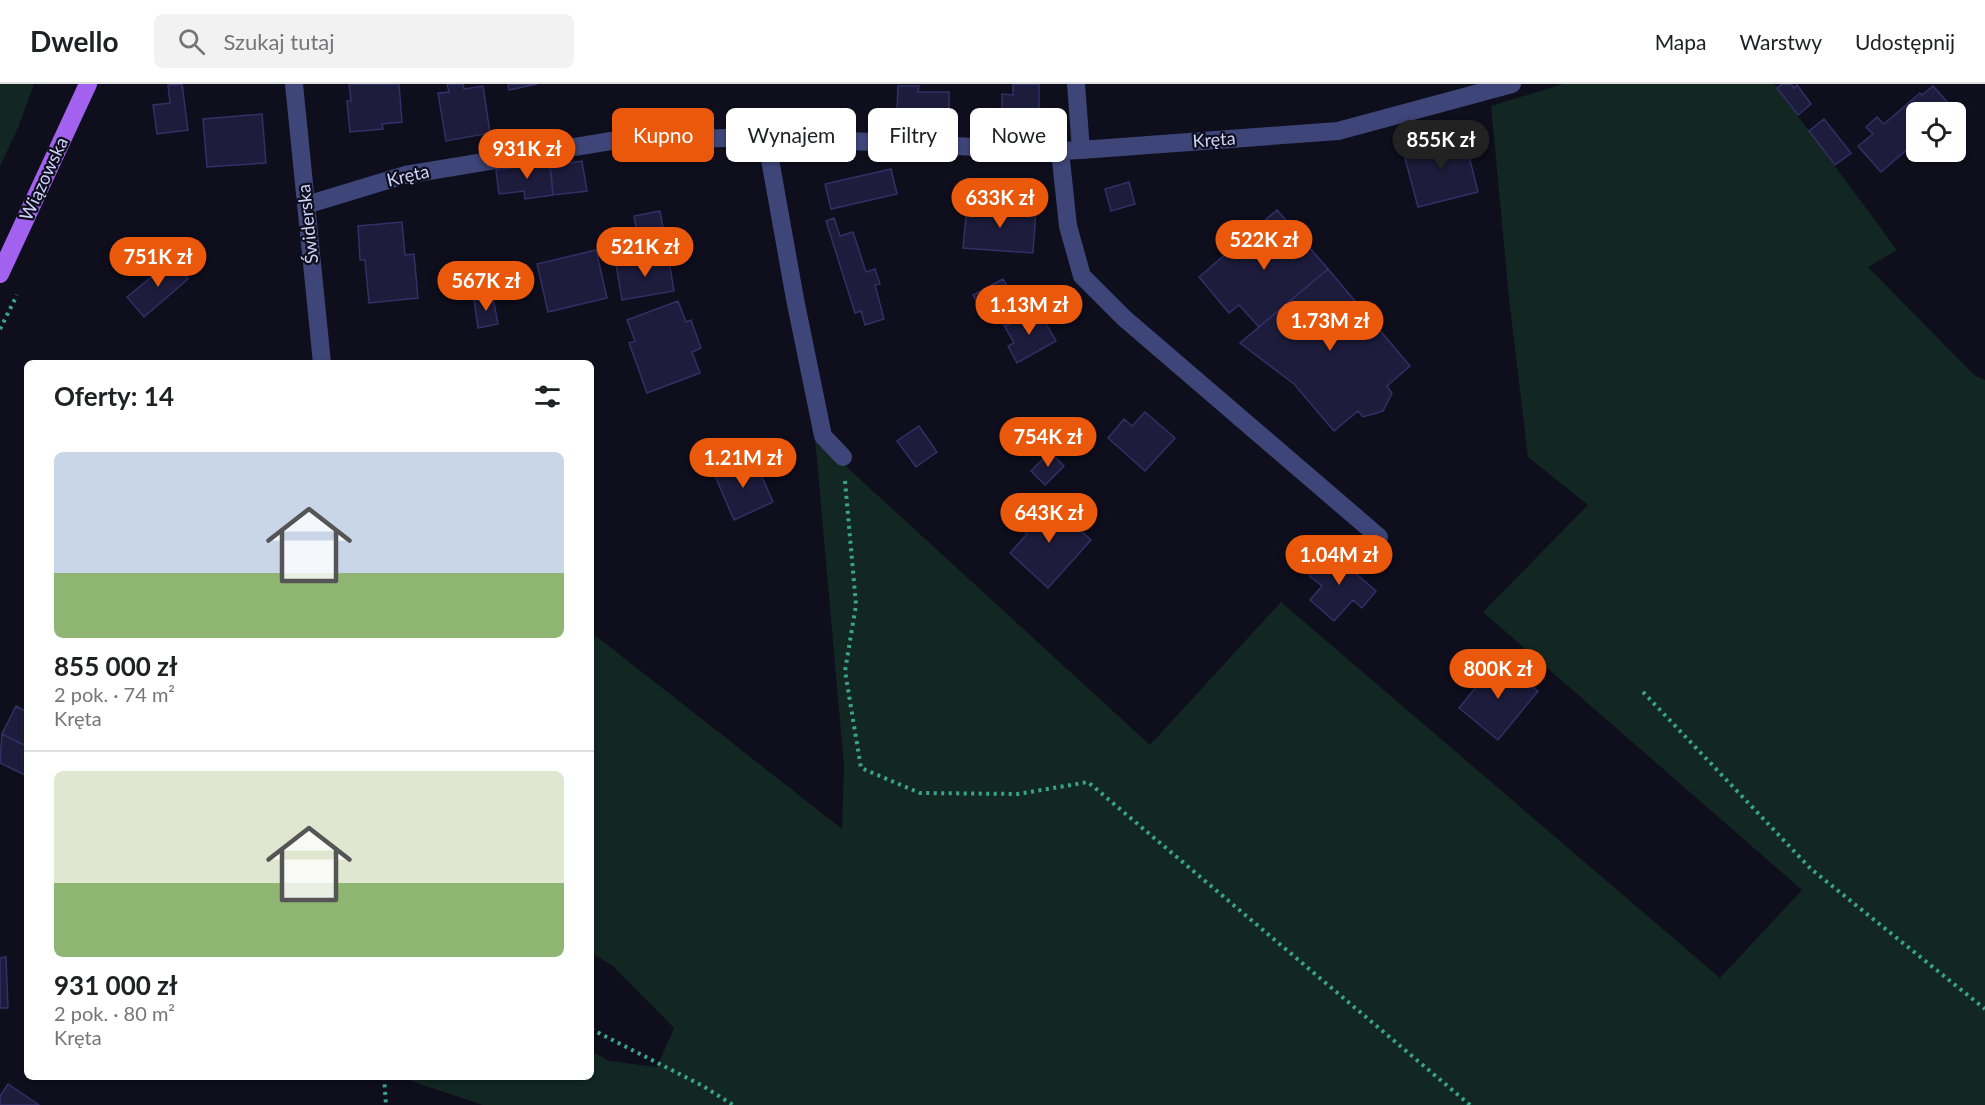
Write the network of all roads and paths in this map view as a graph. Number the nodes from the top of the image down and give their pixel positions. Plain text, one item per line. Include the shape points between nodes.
1 (88, 84) edge
2 (294, 84) edge
3 (1076, 84) edge
4 (1512, 84) edge
5 (726, 138) edge
6 (856, 142) edge
7 (970, 147) edge
8 (1081, 150) junction
9 (1067, 151) edge
10 (770, 162) edge
11 (1061, 162) edge
12 (306, 205) junction
13 (0, 274) edge
14 (322, 360) edge
15 (843, 457) joint
16 (1378, 537) dead end
17 (1643, 692) dead end
18 (1985, 1009) edge
19 (594, 1031) edge
20 (384, 1080) edge
21 (386, 1105) edge
22 (733, 1105) edge
23 (1470, 1105) edge

1 - 13 main road, Wiązowska
2 - 12 street, Świderska
3 - 8 street
4 - 8 street, Kręta via 1338,131
5 - 12 street, Kręta via 611,141 564,147 405,175
6 - 7 street, Kręta
8 - 9 street, Kręta
10 - 15 street via 824,436
11 - 16 street via 1068,226 1082,276 1124,318
12 - 14 street, Świderska
15 - 23 path via 856,605 845,670 861,768 920,793 1018,794 1088,782
17 - 18 path via 1811,869
19 - 22 path
20 - 21 path

